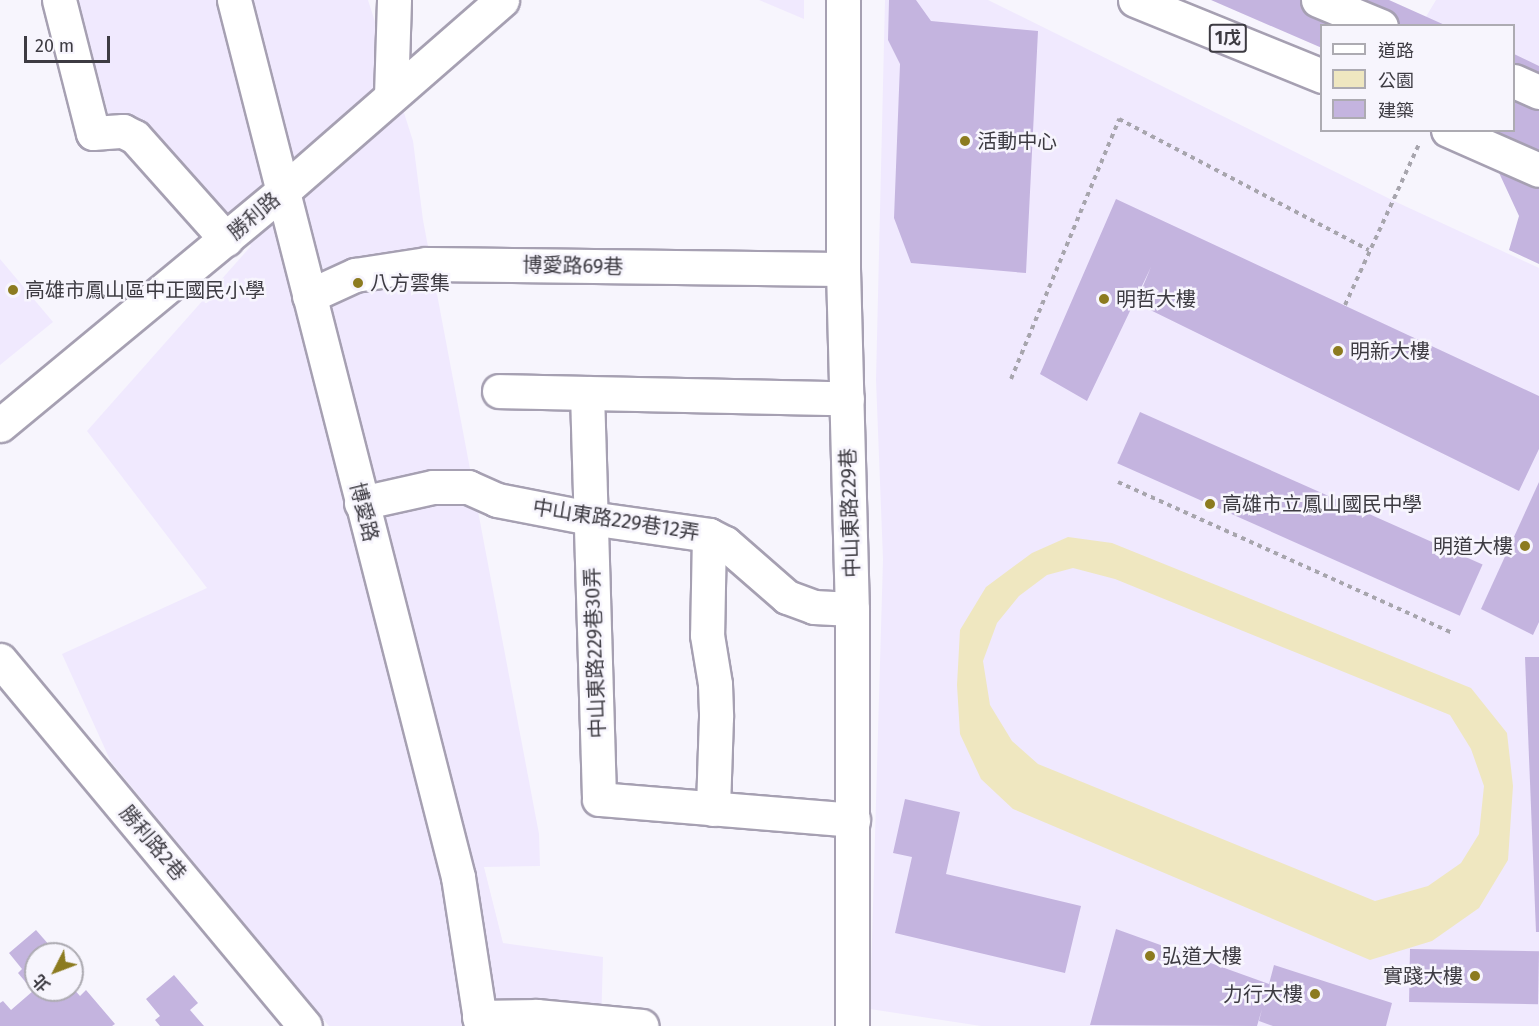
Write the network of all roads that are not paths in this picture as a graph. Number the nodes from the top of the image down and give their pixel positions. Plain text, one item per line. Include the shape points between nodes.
1 (58, 0) edge
2 (234, 0) edge
3 (394, 0) edge
4 (502, 0) edge
5 (843, 0) edge
6 (1135, 0) edge
7 (1318, 0) edge
8 (1361, 16) edge
9 (1320, 75) edge
10 (1515, 81) edge
11 (1539, 92) edge
12 (391, 96) junction
13 (1434, 136) edge
14 (1539, 170) edge
15 (282, 192) junction
16 (226, 239) junction
17 (843, 269) junction
18 (309, 296) junction
19 (499, 391) dead end
20 (586, 393) junction
21 (847, 398) junction
22 (0, 426) edge
23 (361, 503) junction
24 (590, 518) junction
25 (709, 534) junction
26 (852, 609) junction
27 (0, 660) edge
28 (713, 808) junction
29 (853, 820) junction
30 (480, 1021) edge
31 (305, 1026) edge
32 (642, 1026) edge
33 (852, 1026) edge

1 - 16 street via 93,133 123,131 135,137
2 - 15 street, 博愛路
3 - 12 street
4 - 12 street, 勝利路
5 - 17 street, 中山東路229巷
6 - 9 street, 1戊
7 - 8 street
10 - 11 street
12 - 15 street, 勝利路
13 - 14 street
15 - 16 street, 勝利路
15 - 18 street, 博愛路
16 - 22 street, 勝利路
17 - 18 street, 博愛路69巷 via 426,264 355,274
17 - 21 street, 中山東路229巷
18 - 23 street, 博愛路
19 - 20 street
20 - 21 street
20 - 24 street, 中山東路229巷30弄
21 - 26 street, 中山東路229巷
23 - 24 street, 中山東路229巷12弄 via 433,487 468,487 497,500
23 - 30 street, 博愛路 via 458,878
24 - 25 street, 中山東路229巷12弄
24 - 28 street, 中山東路229巷30弄 via 599,799
25 - 26 street, 中山東路229巷12弄 via 788,597 814,607
25 - 28 street via 707,635 716,717
26 - 29 street, 中山東路229巷
27 - 31 street, 勝利路2巷
28 - 29 street, 中山東路229巷30弄
29 - 33 street, 中山東路229巷
30 - 32 street via 537,1016

